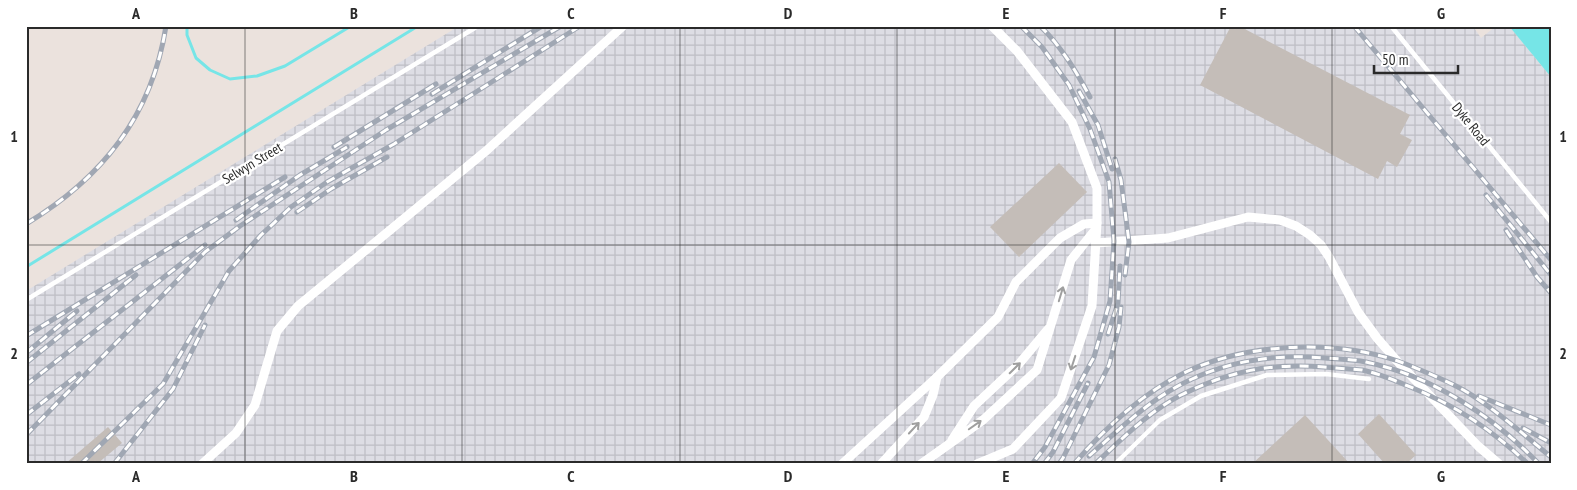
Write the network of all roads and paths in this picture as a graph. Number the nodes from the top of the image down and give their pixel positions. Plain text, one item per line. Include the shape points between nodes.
1 (478, 26) edge
2 (623, 26) edge
3 (992, 26) edge
4 (1391, 26) edge
5 (1551, 222) edge
6 (1096, 226) junction
7 (1095, 243) junction
8 (26, 300) edge
9 (1051, 326) junction
10 (938, 376) junction
11 (1369, 379) dead end
12 (949, 444) junction
13 (202, 464) edge
14 (842, 464) edge
15 (881, 464) edge
16 (921, 464) edge
17 (977, 464) edge
18 (1115, 464) edge
19 (1498, 464) edge

1 - 8 lane, Selwyn Street
2 - 13 street via 486,151 298,306 277,331 255,405 236,433
3 - 6 street via 1018,51 1072,122 1097,188
4 - 5 lane, Dyke Road
6 - 7 street
9 -> 6 street via 1072,260
6 - 10 street via 1084,224 1060,238 1016,282 998,317
7 -> 17 street via 1092,306 1061,398 1013,449
7 - 19 street via 1168,238 1248,217 1280,220 1296,226 1310,235 1329,257 1358,312 1377,338
12 -> 9 street via 974,406 1019,364
12 -> 9 street via 983,420 1037,370
10 - 14 street
15 -> 10 street via 924,417
11 - 18 lane via 1326,374 1267,375 1201,396 1160,420
12 - 16 street

